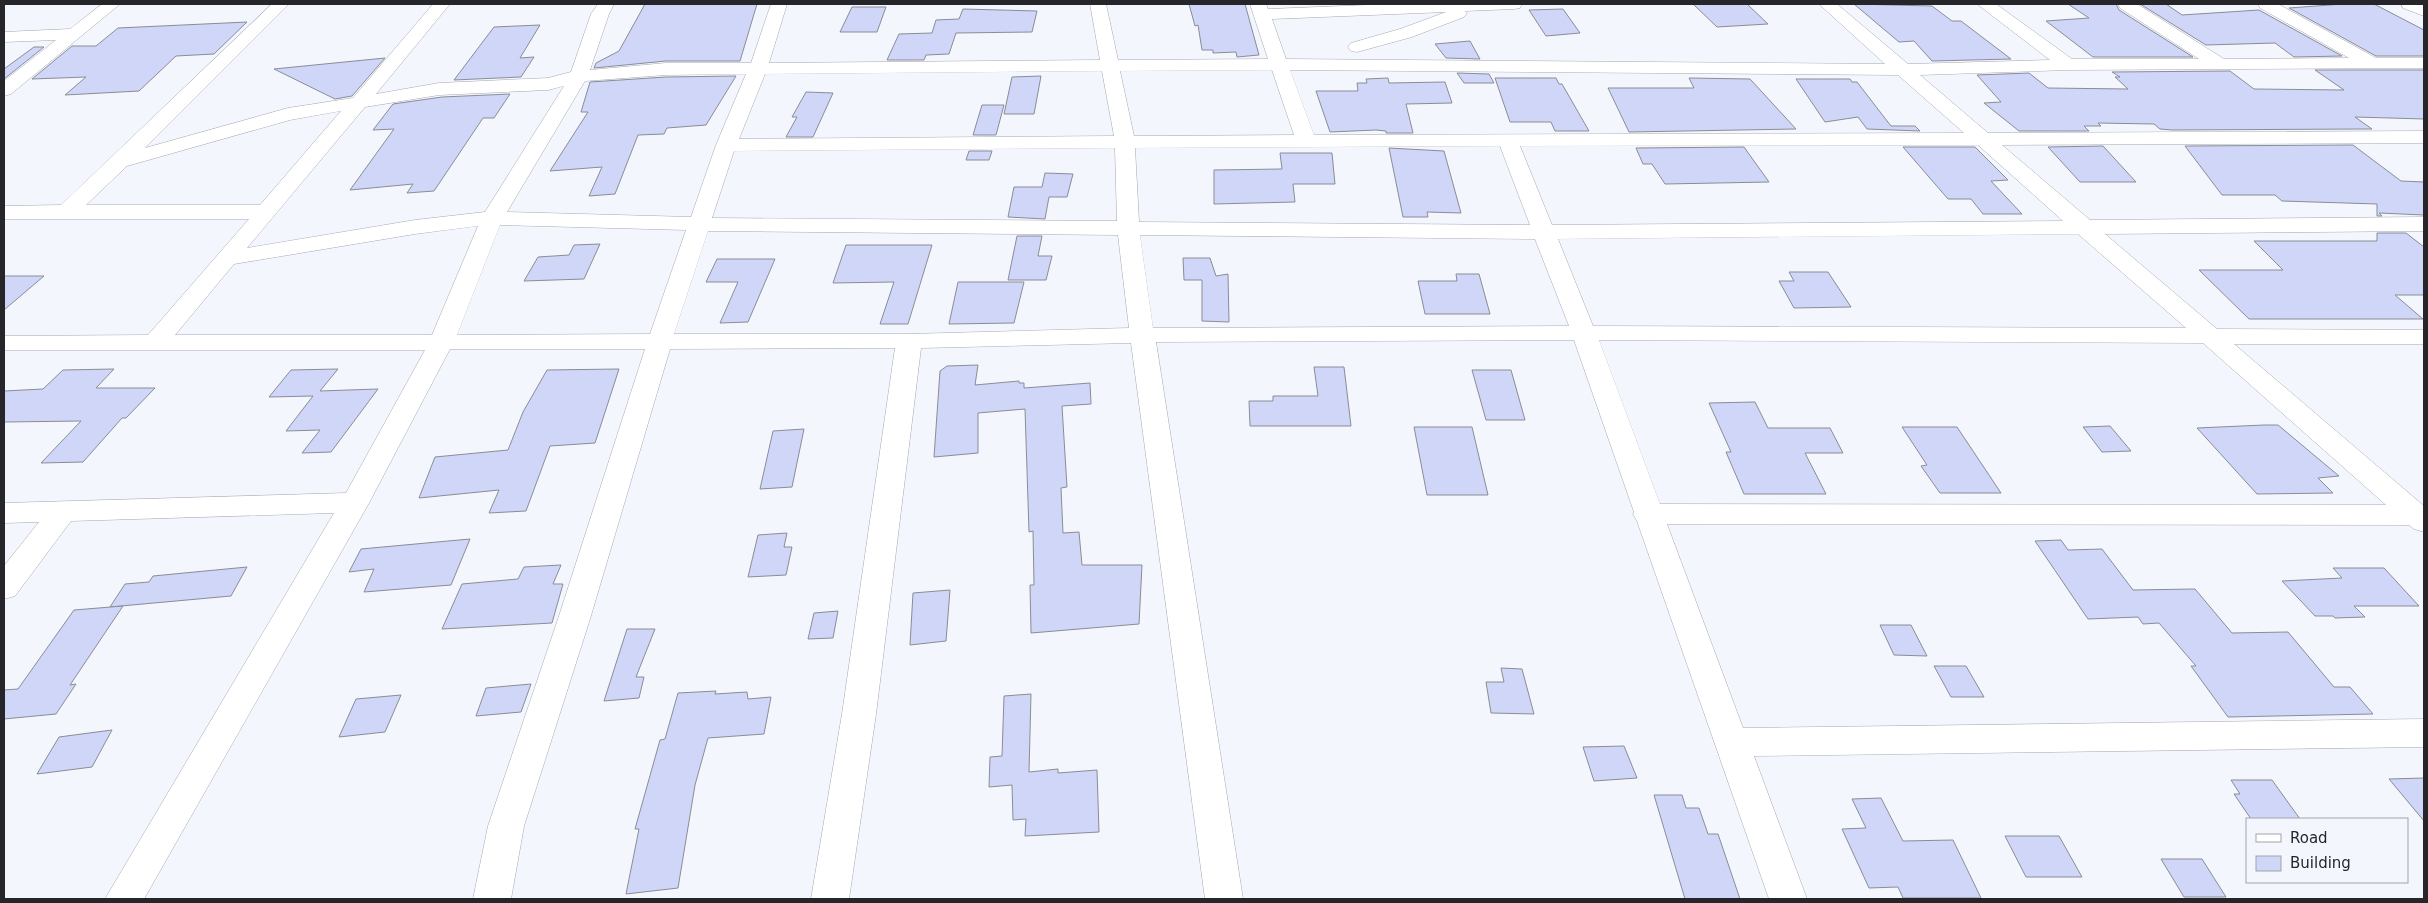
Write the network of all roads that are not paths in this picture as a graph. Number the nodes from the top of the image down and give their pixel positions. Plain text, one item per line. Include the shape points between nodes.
1 (112, 4) edge
2 (281, 4) edge
3 (442, 4) edge
4 (606, 4) edge
5 (778, 4) edge
6 (1098, 4) edge
7 (1514, 4) edge
8 (1827, 4) edge
9 (1985, 4) edge
10 (2126, 4) edge
11 (2266, 4) edge
12 (2409, 4) edge
13 (1478, 6) junction
14 (1259, 9) edge
15 (1340, 11) junction
16 (2424, 11) edge
17 (74, 34) junction
18 (4, 37) edge
19 (1357, 47) junction
20 (2218, 63) junction
21 (2371, 63) junction
22 (2424, 63) edge
23 (1280, 64) junction
24 (1364, 64) junction
25 (1111, 65) junction
26 (2068, 65) junction
27 (758, 68) junction
28 (1906, 70) junction
29 (579, 76) junction
30 (4, 90) edge
31 (357, 104) junction
32 (2424, 137) edge
33 (1125, 140) junction
34 (1306, 140) junction
35 (1986, 141) junction
36 (1508, 142) junction
37 (726, 145) junction
38 (120, 161) junction
39 (68, 211) junction
40 (4, 212) edge
41 (264, 212) junction
42 (492, 218) junction
43 (698, 224) junction
44 (2424, 224) edge
45 (1128, 227) junction
46 (2087, 229) junction
47 (1542, 232) junction
48 (225, 259) junction
49 (1584, 333) junction
50 (1142, 335) junction
51 (2212, 337) junction
52 (2424, 337) edge
53 (660, 340) junction
54 (442, 341) junction
55 (909, 341) junction
56 (4, 342) edge
57 (156, 342) junction
58 (355, 503) junction
59 (63, 511) junction
60 (4, 513) edge
61 (1647, 514) junction
62 (2420, 519) edge
63 (4, 588) edge
64 (2424, 733) edge
65 (1731, 742) junction
66 (124, 899) edge
67 (492, 899) edge
68 (830, 899) edge
69 (1224, 899) edge
70 (1788, 899) edge

1 - 17 street
2 - 38 street
3 - 31 street
4 - 29 street
5 - 27 street
6 - 25 street
7 - 13 street
8 - 28 street
9 - 26 street
10 - 20 street
11 - 21 street
12 - 16 street
13 - 15 street
13 - 19 street
14 - 15 street
14 - 23 street
15 - 19 street
17 - 18 street
17 - 30 street
19 - 24 street
20 - 21 street
20 - 26 street
21 - 22 street
23 - 24 street
23 - 25 street
23 - 34 street
24 - 28 street
25 - 27 street
25 - 33 street
26 - 28 street
27 - 29 street via 666,69
27 - 37 street
28 - 35 street
29 - 31 street via 548,84 439,89
29 - 42 street
31 - 38 street via 288,114
31 - 41 street
32 - 35 street
33 - 34 street
33 - 37 street
33 - 45 street
34 - 36 street
35 - 36 street
35 - 46 street
36 - 47 street
37 - 43 street
38 - 39 street
39 - 40 street
39 - 41 street
41 - 48 street
42 - 43 street
42 - 48 street via 415,227
42 - 54 street
43 - 45 street
43 - 53 street
44 - 46 street
45 - 47 street
45 - 50 street
46 - 47 street
46 - 51 street
47 - 49 street
48 - 57 street
49 - 50 street
49 - 51 street
49 - 61 street
50 - 55 street
50 - 69 street
51 - 52 street
51 - 62 street
53 - 54 street
53 - 55 street
53 - 67 street via 574,620 506,826
54 - 57 street
54 - 58 street
55 - 68 street via 859,714
56 - 57 street
58 - 59 street
58 - 66 street
59 - 60 street
59 - 63 street
61 - 62 street
61 - 65 street
64 - 65 street
65 - 70 street

